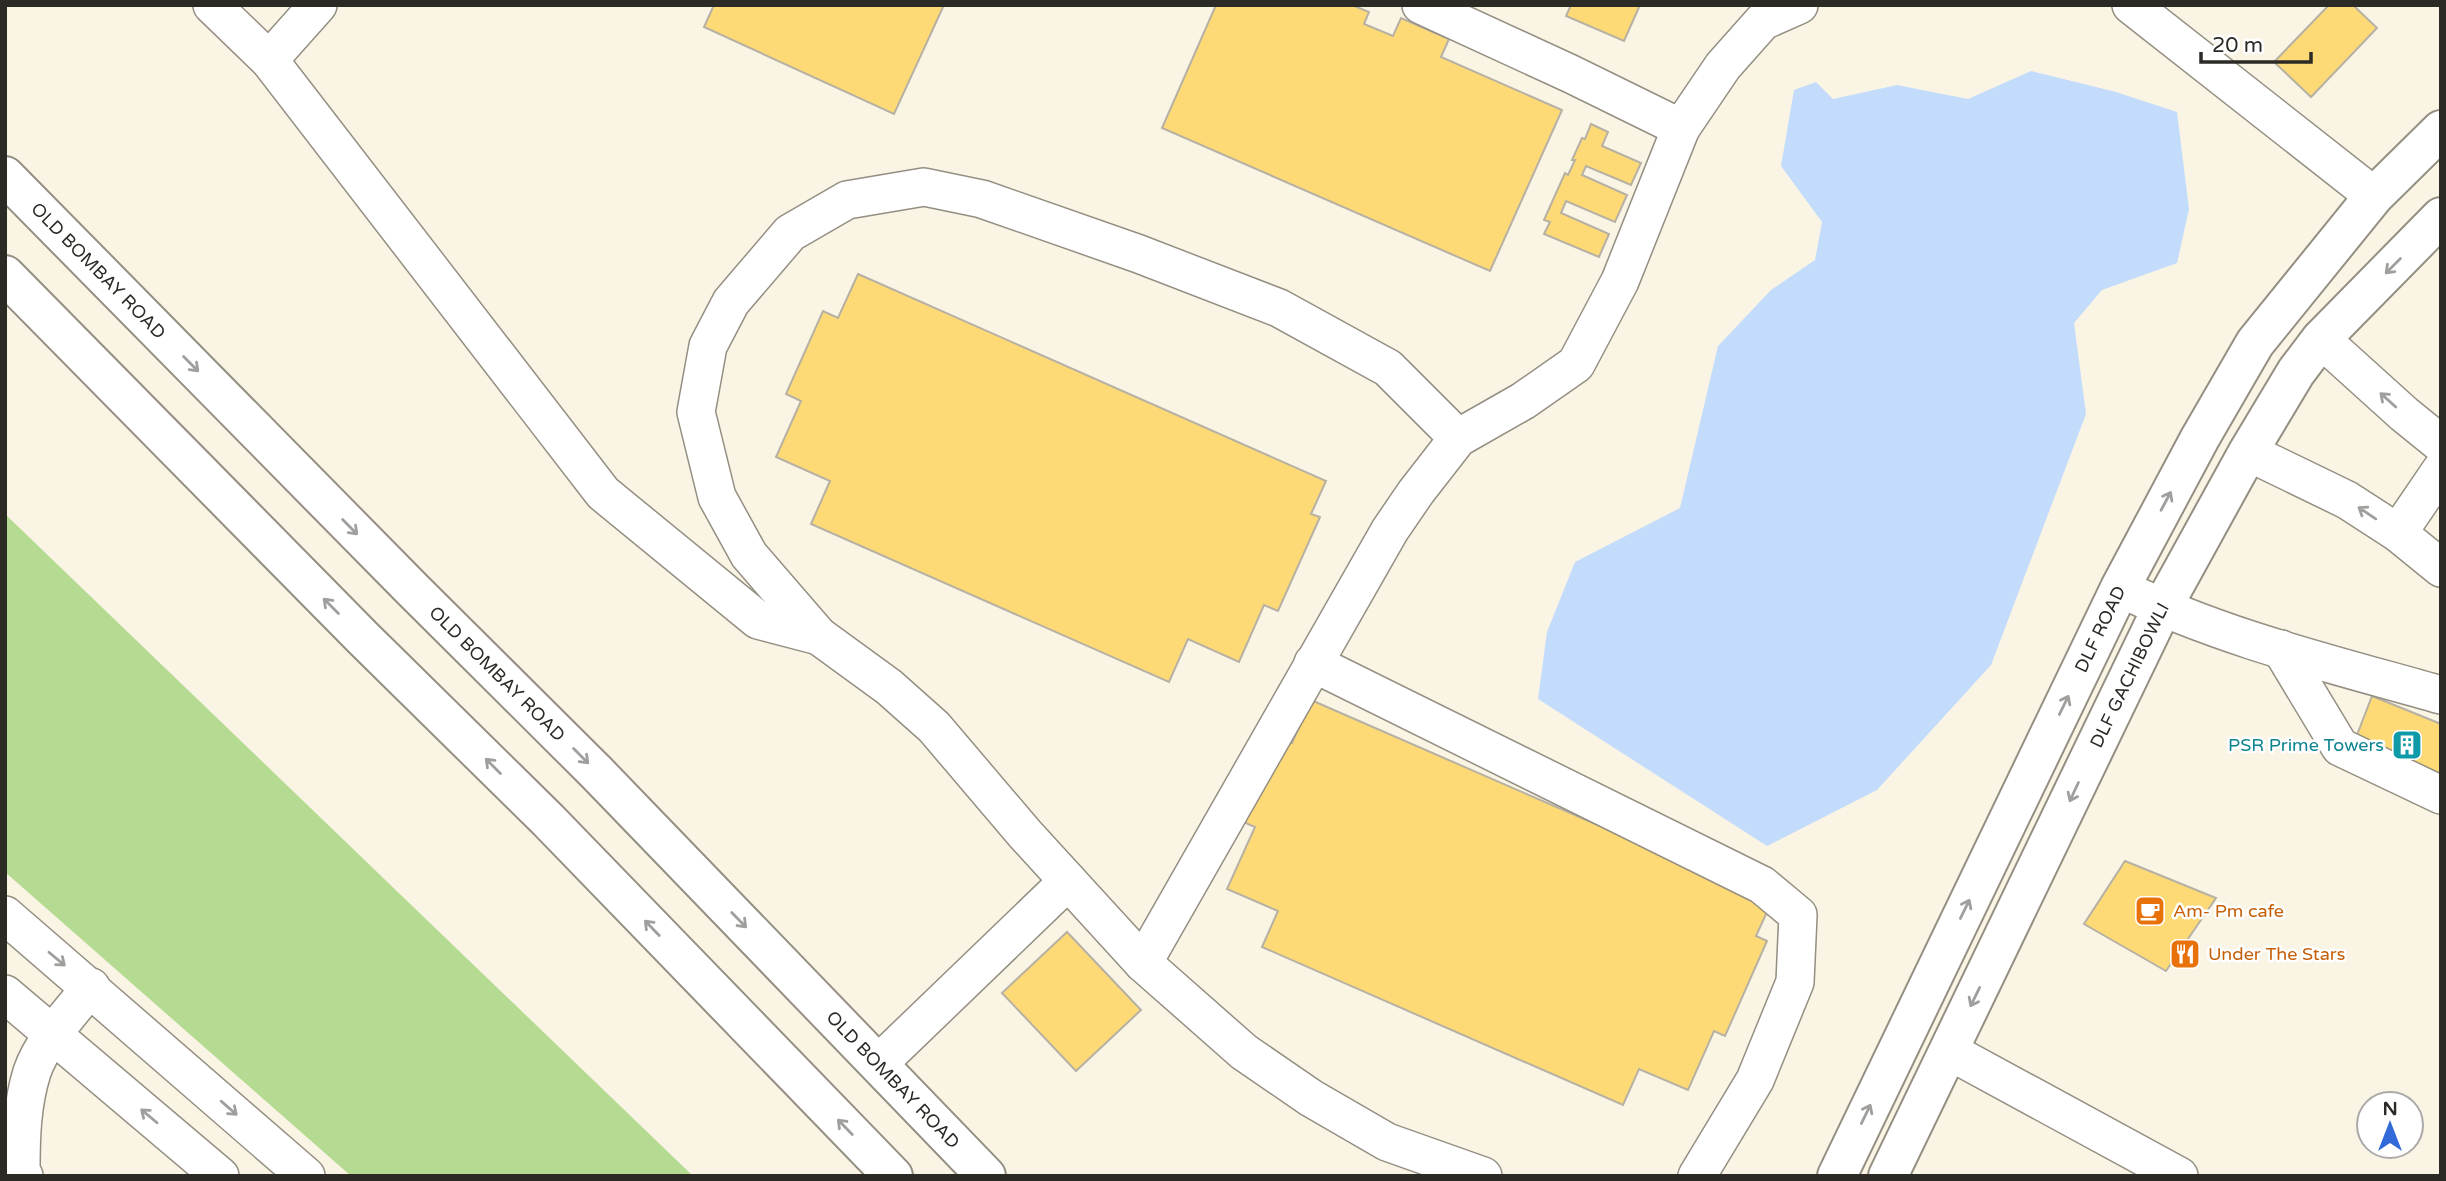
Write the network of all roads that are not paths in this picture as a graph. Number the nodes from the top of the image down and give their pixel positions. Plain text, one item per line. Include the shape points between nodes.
1 (212, 5) edge
2 (317, 5) edge
3 (1422, 5) edge
4 (1799, 5) edge
5 (2131, 5) edge
6 (269, 60) junction
7 (1681, 128) junction
8 (2441, 130) edge
9 (5, 176) edge
10 (2374, 196) junction
11 (2441, 217) edge
12 (5, 275) edge
13 (2321, 340) junction
14 (1458, 438) junction
15 (2441, 443) edge
16 (2248, 452) junction
17 (2441, 470) edge
18 (2398, 533) junction
19 (2441, 568) edge
20 (2120, 588) junction
21 (2162, 608) junction
22 (819, 636) junction
23 (2281, 649) junction
24 (1313, 663) junction
25 (2441, 695) edge
26 (2441, 795) edge
27 (1068, 881) junction
28 (5, 915) edge
29 (1143, 963) junction
30 (91, 987) junction
31 (5, 994) edge
32 (54, 1034) junction
33 (1949, 1051) junction
34 (878, 1064) junction
35 (24, 1176) edge
36 (220, 1176) edge
37 (306, 1176) edge
38 (893, 1176) edge
39 (986, 1176) edge
40 (1483, 1176) edge
41 (1697, 1176) edge
42 (1837, 1176) edge
43 (1888, 1176) edge
44 (2179, 1176) edge

1 - 6 lane
2 - 6 lane
3 - 7 lane
4 - 7 lane via 1763,21 1723,66
5 - 10 lane
6 - 22 lane via 603,493 758,620
7 - 14 lane via 1620,281 1576,364
8 - 10 main road, DLF ROAD
9 -> 34 main road, OLD BOMBAY ROAD via 597,773
20 -> 10 main road, DLF ROAD via 2255,343
11 -> 13 main road, DLF GACHIBOWLI
38 -> 12 main road via 548,820
15 -> 13 lane
13 - 16 main road, DLF GACHIBOWLI
14 - 22 lane via 1388,368 1279,308 1152,258 982,199 924,187 847,200 790,233 731,302 708,346 696,412 717,497 749,555
14 - 24 lane via 1390,530
18 -> 16 lane via 2347,500
16 - 21 main road, DLF GACHIBOWLI
17 - 18 lane
18 - 19 lane
20 - 21 lane
42 -> 20 main road, DLF ROAD
21 - 23 lane
21 -> 33 main road, DLF GACHIBOWLI
22 - 27 lane via 934,727
23 - 25 lane
23 - 26 lane via 2340,747
24 - 29 lane
24 - 41 lane via 1762,885 1798,915 1795,982 1755,1080
27 - 29 lane
27 - 34 lane
28 -> 30 lane
29 - 40 lane via 1244,1052 1311,1098 1387,1142
30 - 32 lane
30 -> 37 lane
31 - 32 lane
32 - 35 lane via 32,1071 21,1122
36 -> 32 lane
33 - 43 main road, DLF GACHIBOWLI
33 - 44 lane
34 - 39 main road, OLD BOMBAY ROAD

